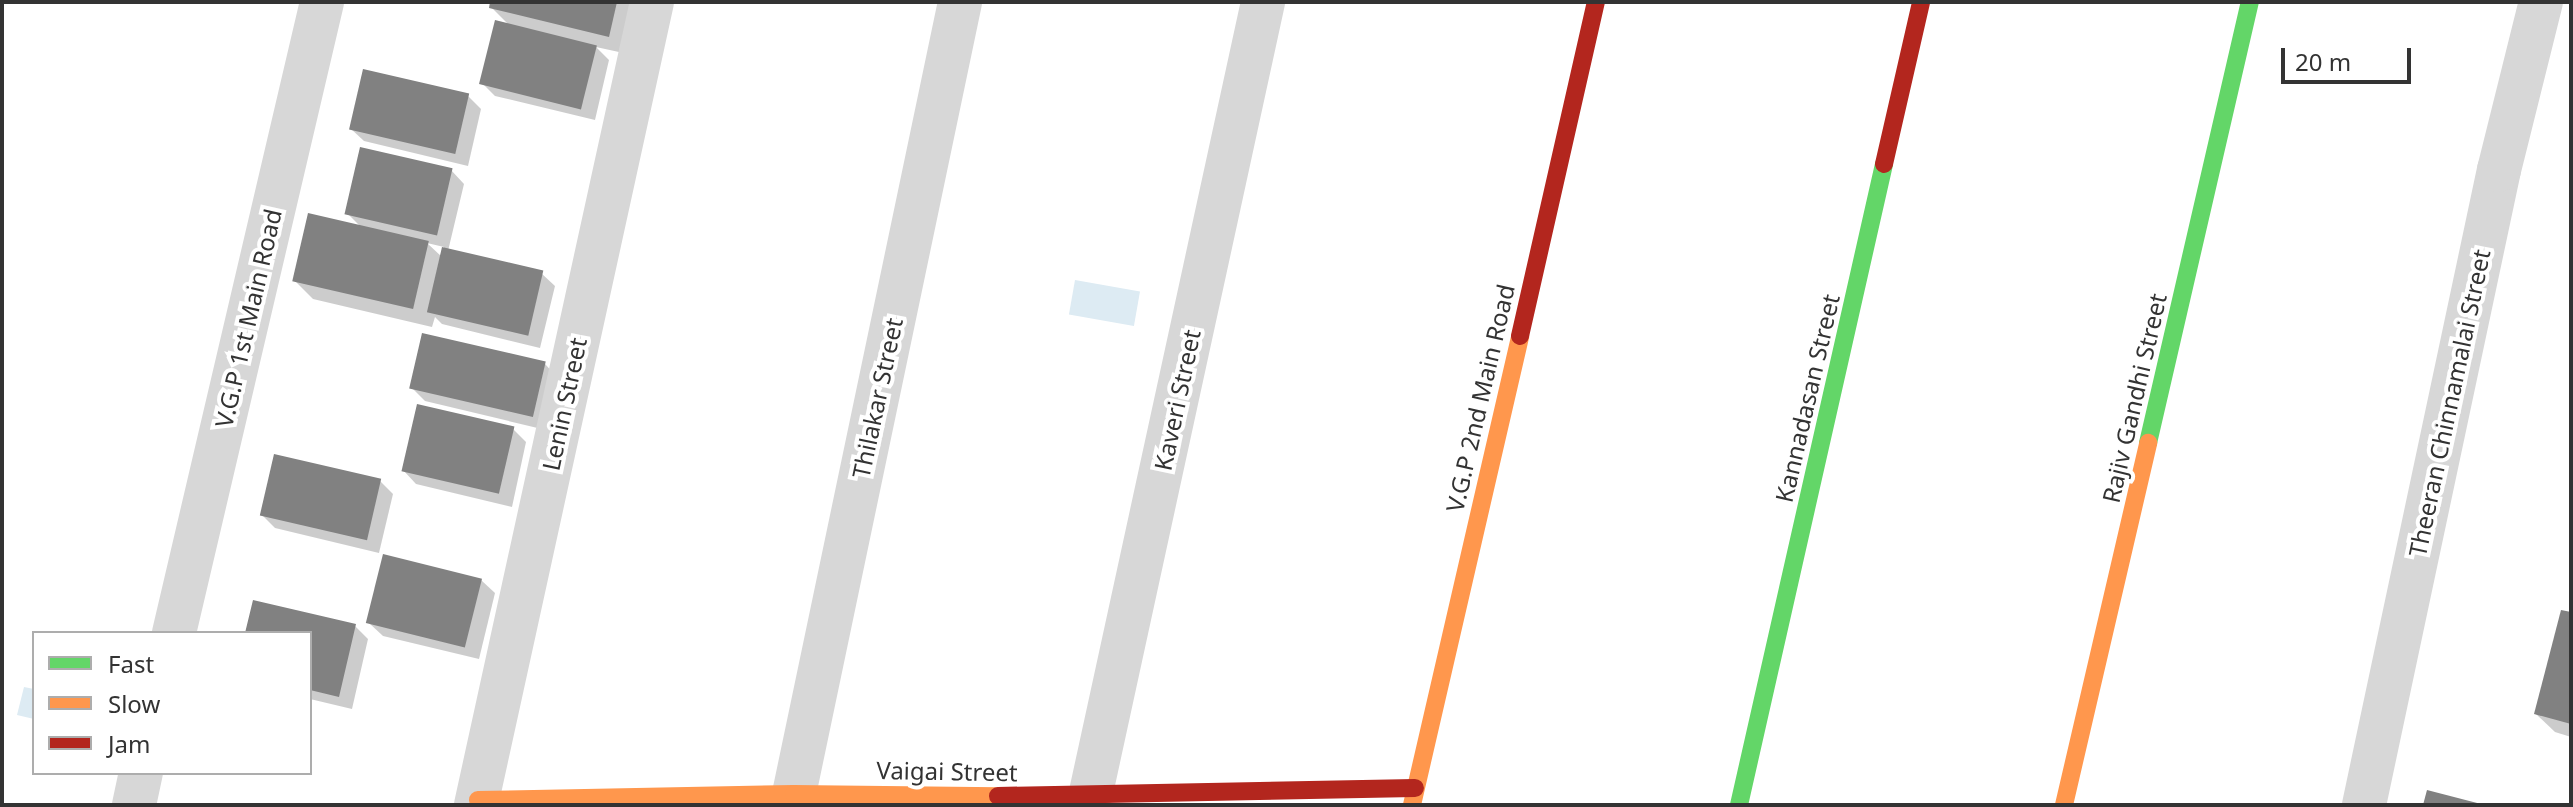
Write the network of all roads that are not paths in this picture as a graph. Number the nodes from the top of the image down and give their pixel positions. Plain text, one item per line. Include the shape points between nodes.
1 (322, 2) edge
2 (652, 2) edge
3 (960, 2) edge
4 (1263, 2) edge
5 (1596, 2) edge
6 (1921, 2) edge
7 (2250, 2) edge
8 (2541, 2) edge
9 (174, 631) edge
10 (141, 775) edge
11 (794, 794) junction
12 (1414, 796) edge
13 (1090, 797) junction
14 (477, 802) edge
15 (134, 805) edge
16 (1739, 805) edge
17 (2064, 805) edge
18 (2364, 805) edge

1 - 9 street, V.G.P 1st Main Road
2 - 14 street, Lenin Street
3 - 11 street, Thilakar Street
4 - 13 street, Kaveri Street
5 - 12 street, V.G.P 2nd Main Road
6 - 16 street, Kannadasan Street
7 - 17 street, Rajiv Gandhi Street
8 - 18 street, Theeran Chinnamalai Street via 2499,170
10 - 15 street
11 - 13 street, Vaigai Street
11 - 14 street, Vaigai Street
12 - 13 street, Vaigai Street

